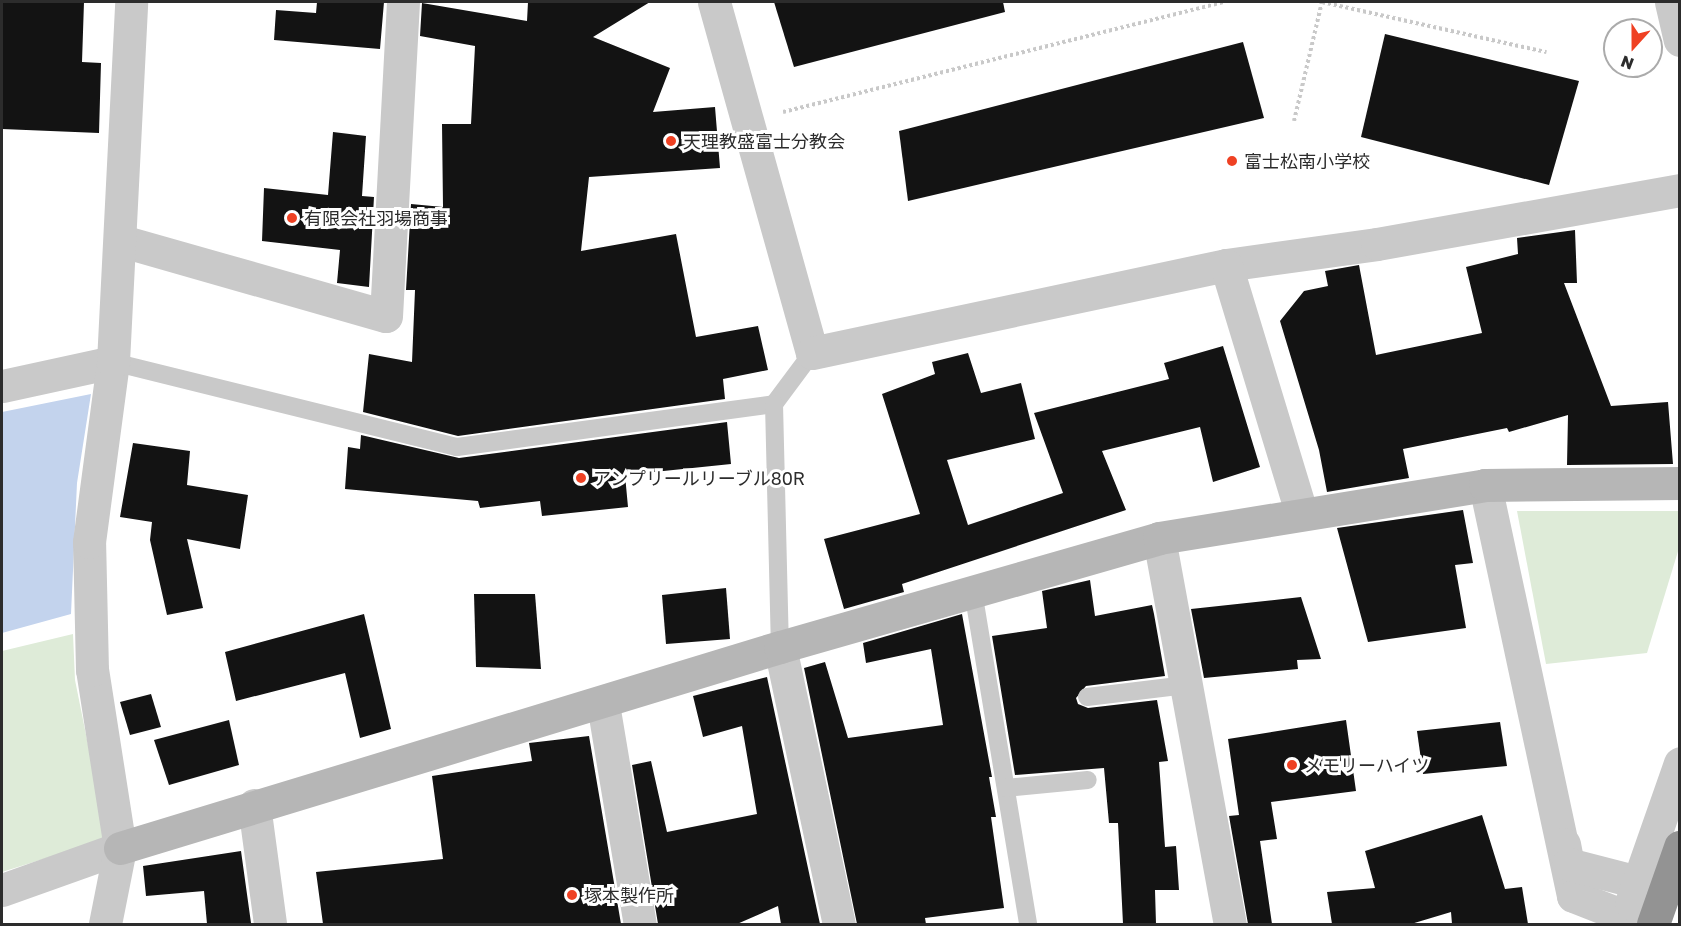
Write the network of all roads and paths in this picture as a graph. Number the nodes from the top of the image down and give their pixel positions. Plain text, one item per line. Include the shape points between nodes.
1 (131, 2) edge
2 (403, 2) edge
3 (714, 2) edge
4 (1225, 2) edge
5 (1322, 2) edge
6 (1671, 2) edge
7 (1680, 40) edge
8 (1546, 52) dead end
9 (748, 121) junction
10 (1294, 121) dead end
11 (1680, 190) edge
12 (122, 241) junction
13 (1226, 265) junction
14 (812, 352) junction
15 (113, 362) junction
16 (2, 386) edge
17 (774, 404) junction
18 (1680, 483) edge
19 (1485, 485) junction
20 (1301, 512) junction
21 (1159, 538) junction
22 (973, 591) junction
23 (780, 647) junction
24 (1186, 685) junction
25 (1087, 697) dead end
26 (603, 704) junction
27 (1680, 763) edge
28 (1088, 780) dead end
29 (1006, 788) junction
30 (254, 805) junction
31 (1680, 847) edge
32 (120, 848) junction
33 (1638, 882) junction
34 (2, 890) edge
35 (1635, 922) edge
36 (105, 924) edge
37 (270, 924) edge
38 (640, 924) edge
39 (839, 924) edge
40 (1028, 924) edge
41 (1229, 924) edge

1 - 12 street
2 - 12 street via 386,316
3 - 9 street
4 - 9 path
5 - 8 path
5 - 10 path
6 - 7 street
9 - 14 street
11 - 13 street via 1377,244
12 - 15 street
13 - 14 street
13 - 20 street
14 - 17 lane
15 - 16 street
15 - 17 lane via 457,447
15 - 32 street via 89,542 92,670
17 - 23 lane
18 - 19 street
19 - 20 street
19 - 33 street via 1568,864
19 - 35 street via 1573,896
20 - 21 street
21 - 22 street
21 - 24 street
22 - 23 street
22 - 29 lane
23 - 26 street
23 - 39 street
24 - 25 lane
24 - 41 street
26 - 30 street
26 - 38 street
27 - 33 street
28 - 29 lane
29 - 40 lane
30 - 32 street
30 - 37 street
31 - 35 highway
32 - 34 street
32 - 36 street
33 - 35 street

